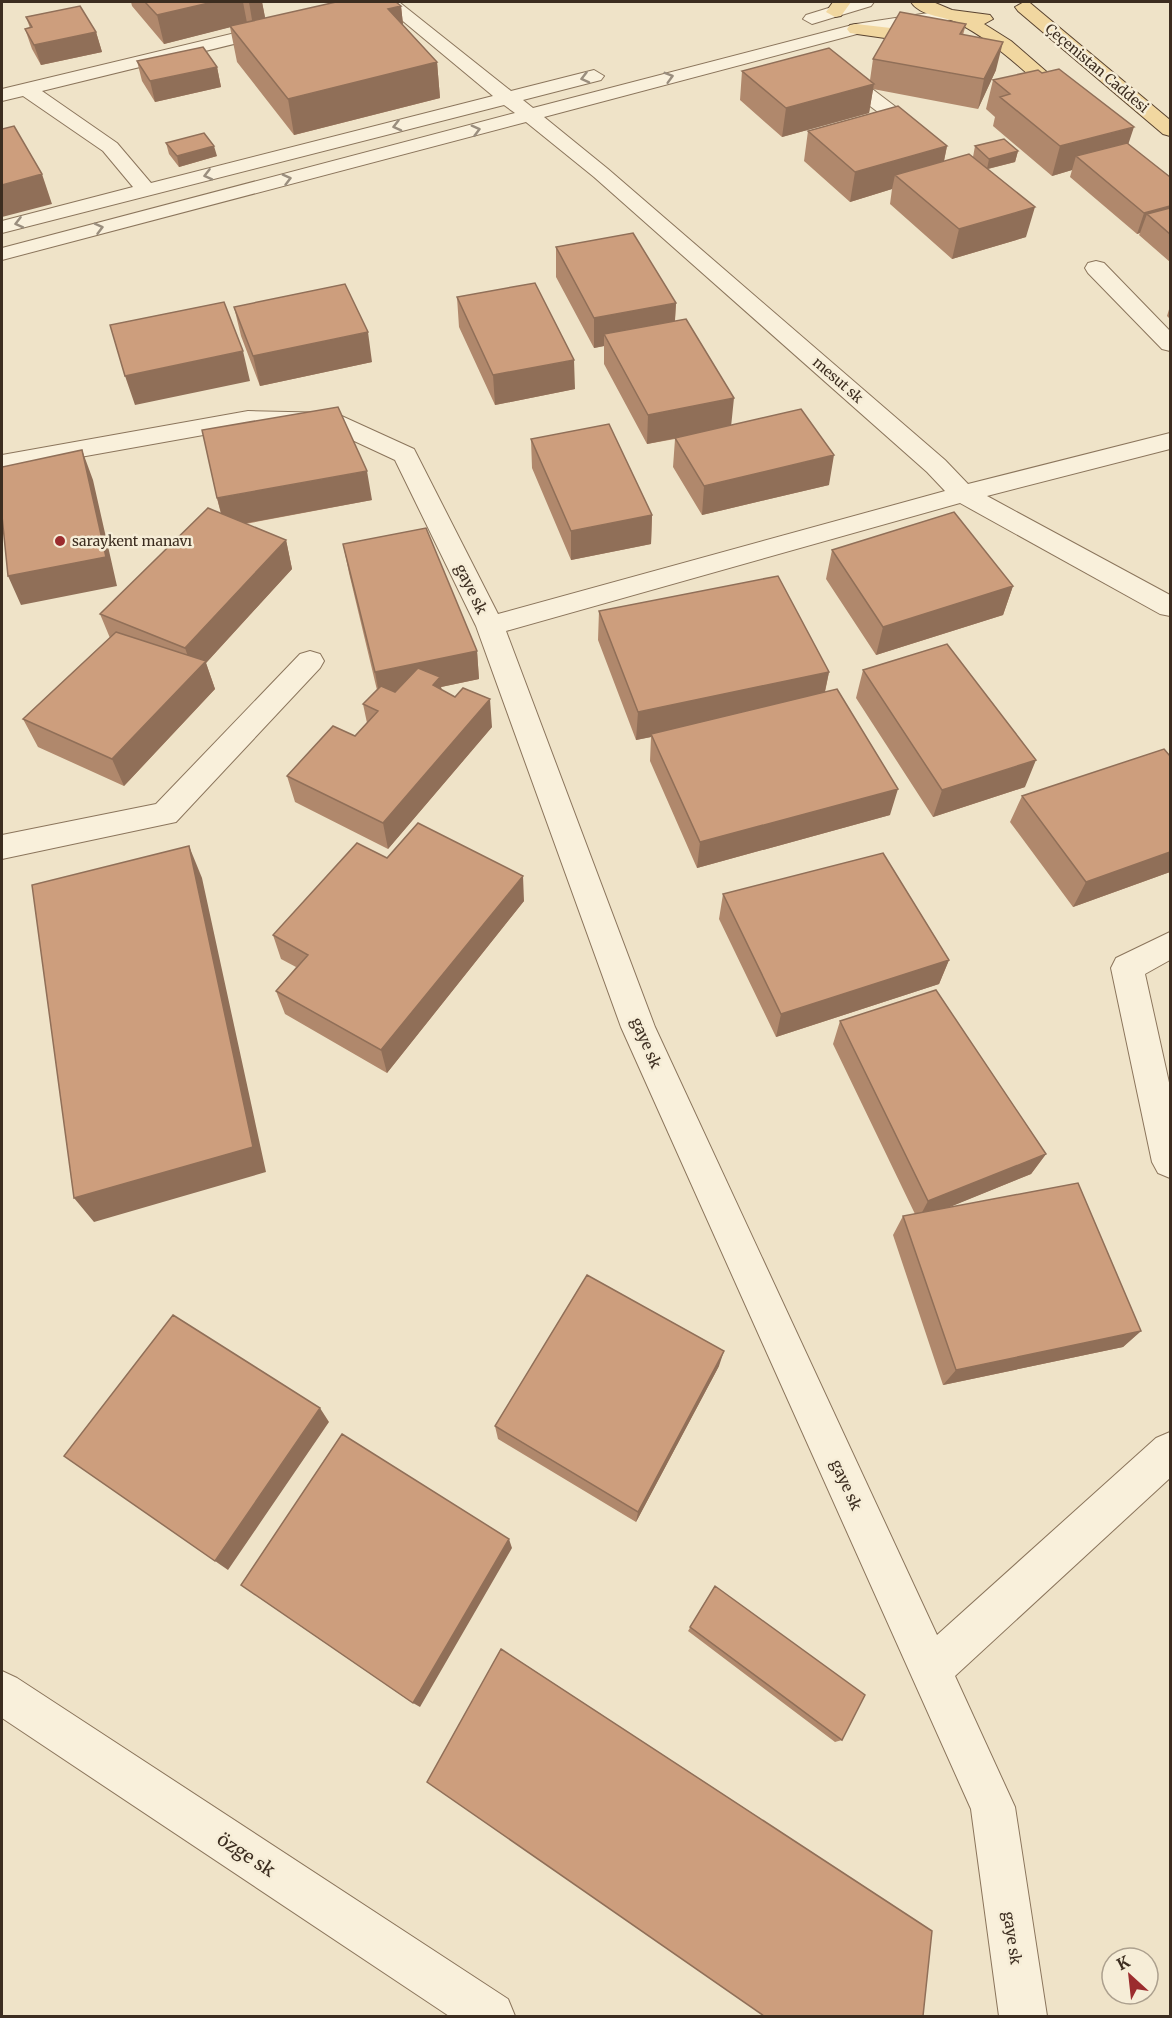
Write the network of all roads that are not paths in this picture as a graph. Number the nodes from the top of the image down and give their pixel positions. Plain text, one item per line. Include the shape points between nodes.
1 (382, 2) edge
2 (864, 2) edge
3 (920, 2) edge
4 (1026, 4) edge
5 (838, 7) edge
6 (1054, 12) dead end
7 (955, 16) junction
8 (292, 24) edge
9 (856, 29) junction
10 (798, 34) junction
11 (952, 42) edge
12 (1068, 43) junction
13 (976, 49) edge
14 (1030, 67) junction
15 (613, 71) dead end
16 (26, 89) junction
17 (2, 95) edge
18 (506, 98) junction
19 (1083, 112) edge
20 (531, 116) junction
21 (1170, 130) edge
22 (938, 148) edge
23 (146, 190) junction
24 (2, 227) edge
25 (2, 254) edge
26 (1096, 268) dead end
27 (1170, 344) edge
28 (1170, 441) edge
29 (2, 463) edge
30 (963, 494) junction
31 (1170, 607) edge
32 (490, 626) junction
33 (310, 661) dead end
34 (2, 847) edge
35 (1170, 945) edge
36 (1170, 1162) edge
37 (1170, 1452) edge
38 (930, 1670) junction
39 (2, 1693) edge
40 (491, 2016) edge
41 (1023, 2016) edge

1 - 18 street, mesut sk
2 - 5 street
3 - 7 main road
4 - 7 main road via 1002,16
4 - 12 main road, Çeçenistan Caddesi
5 - 10 street
6 - 12 main road via 1051,21
7 - 9 street
7 - 14 main road via 1005,45
8 - 16 street
9 - 10 street
9 - 11 main road
20 -> 10 street
10 - 22 street
12 - 21 main road, Çeçenistan Caddesi
13 - 14 main road
14 - 19 main road
15 -> 18 street
16 - 17 street
16 - 23 street via 110,147
18 - 20 street, mesut sk
18 -> 23 street
25 -> 20 street
20 - 30 street, mesut sk via 928,458
23 -> 24 street
26 - 27 street
28 - 30 street
29 - 32 street, gaye sk via 248,419 326,418 405,455
30 - 31 street, mesut sk
30 - 32 street
32 - 38 street, gaye sk via 638,1027
33 - 34 street via 165,814
35 - 36 street via 1126,968
37 - 38 street
38 - 41 street, gaye sk via 993,1807
39 - 40 street, özge sk

